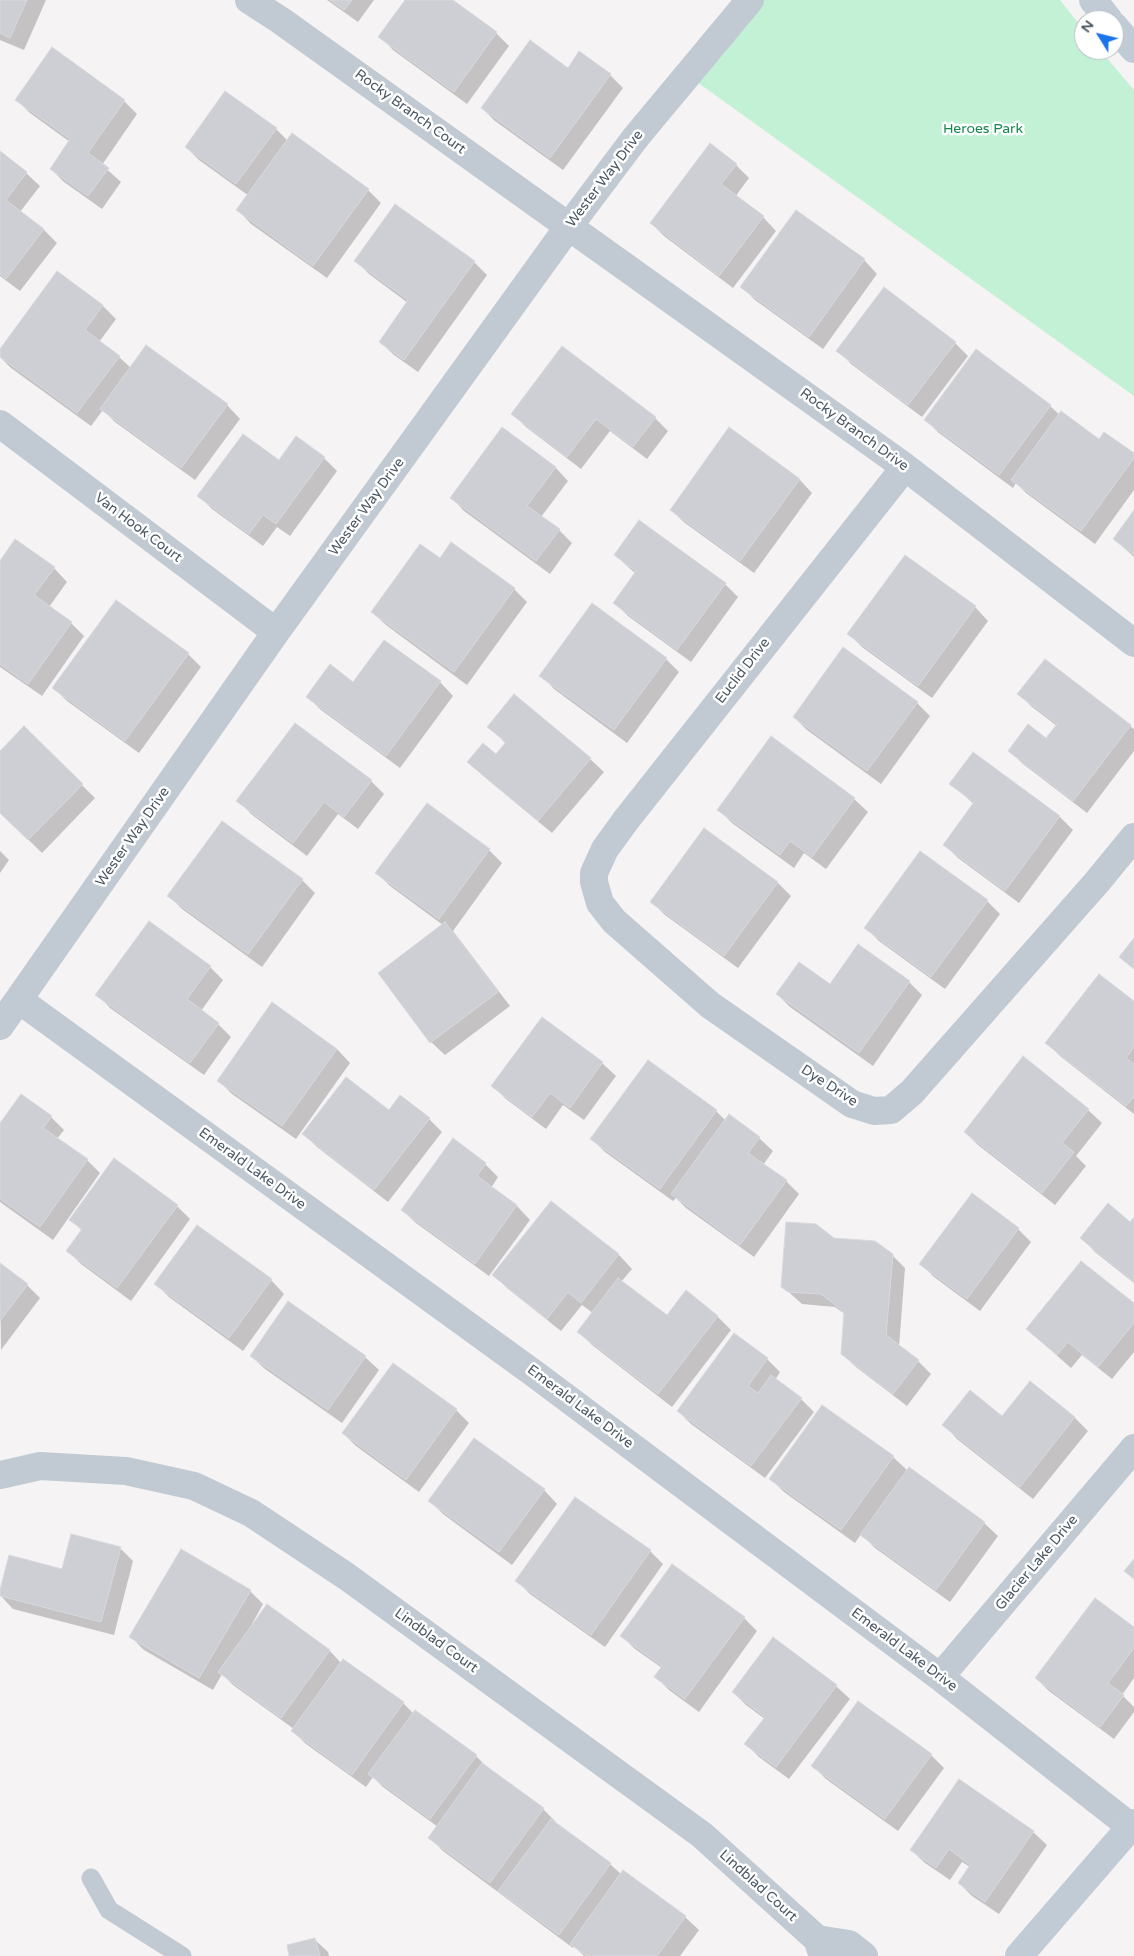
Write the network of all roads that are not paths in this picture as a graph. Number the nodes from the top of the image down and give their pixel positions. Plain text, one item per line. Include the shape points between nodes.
1 (249, 0) edge
2 (750, 0) edge
3 (1093, 0) edge
4 (1101, 10) edge
5 (1124, 38) edge
6 (1134, 49) edge
7 (569, 226) junction
8 (0, 424) edge
9 (906, 467) junction
10 (276, 632) junction
11 (1134, 643) edge
12 (1134, 837) edge
13 (594, 882) joint
14 (19, 1000) junction
15 (0, 1026) edge
16 (1134, 1448) edge
17 (0, 1475) edge
18 (940, 1677) junction
19 (1133, 1825) edge
20 (90, 1878) dead end
21 (820, 1947) edge
22 (182, 1956) edge
23 (864, 1956) edge
24 (1019, 1956) edge

1 - 7 street, Rocky Branch Court
2 - 7 street, Wester Way Drive via 636,136
3 - 4 main road
5 - 6 main road
7 - 9 street, Rocky Branch Drive
7 - 10 street, Wester Way Drive
8 - 10 street, Van Hook Court
9 - 11 street, Rocky Branch Drive
9 - 13 street, Euclid Drive via 626,820 605,849 594,873
10 - 14 street, Wester Way Drive
12 - 13 street, Dye Drive via 912,1092 892,1110 874,1111 852,1104 710,1005 614,921 600,903
14 - 15 street, Wester Way Drive
14 - 18 street, Emerald Lake Drive via 532,1372
16 - 18 street, Glacier Lake Drive
17 - 21 street, Lindblad Court via 40,1466 126,1471 194,1486 251,1513 346,1576 702,1835
18 - 19 street, Emerald Lake Drive
19 - 24 main road
20 - 22 lane via 109,1910
21 - 23 street, Lindblad Court via 849,1944

